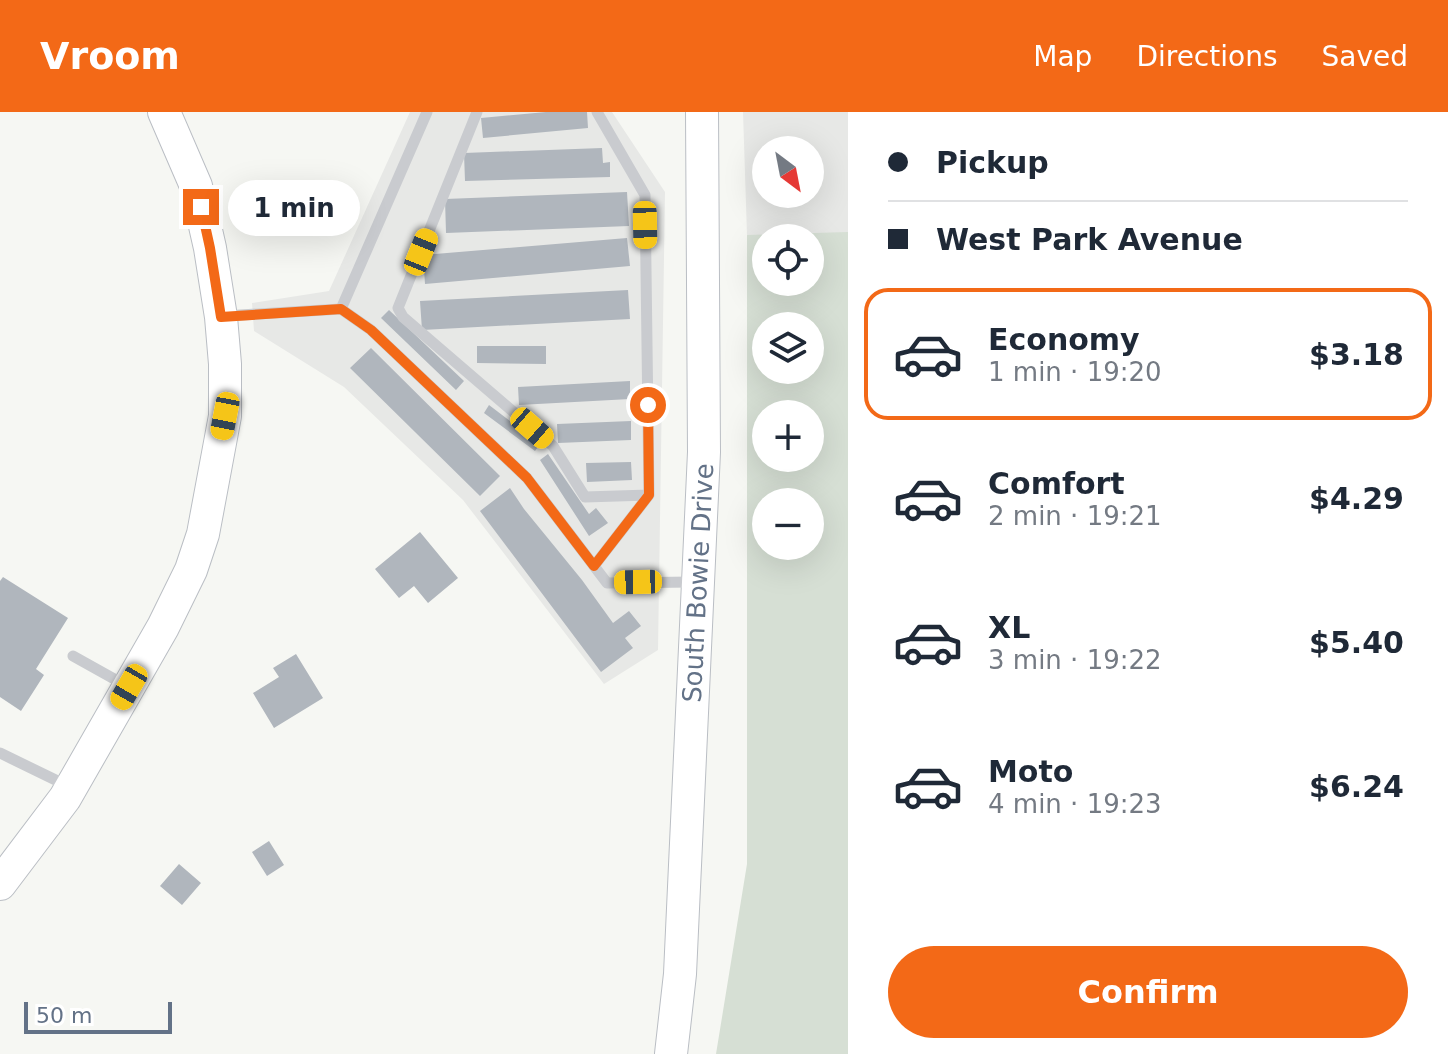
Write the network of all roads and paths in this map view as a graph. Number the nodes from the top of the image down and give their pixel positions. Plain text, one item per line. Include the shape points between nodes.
1 (164, 112) edge
2 (427, 112) edge
3 (477, 112) edge
4 (597, 112) edge
5 (702, 112) edge
6 (341, 309) junction
7 (221, 317) junction
8 (649, 495) junction
9 (594, 566) junction
10 (698, 581) junction
11 (73, 656) dead end
12 (129, 687) junction
13 (0, 753) edge
14 (71, 787) junction
15 (0, 884) edge
16 (671, 1054) edge

1 - 7 street via 196,186
2 - 6 lane
3 - 8 lane via 398,308 553,446 585,497
4 - 8 lane via 645,195
5 - 10 street, South Bowie Drive via 704,452
6 - 7 lane
6 - 9 lane via 371,330 527,478
7 - 12 street via 225,416 203,534 191,570
8 - 9 lane
9 - 10 lane via 607,583
10 - 16 street, South Bowie Drive via 680,974
11 - 12 lane
12 - 14 street
13 - 14 lane
14 - 15 street

